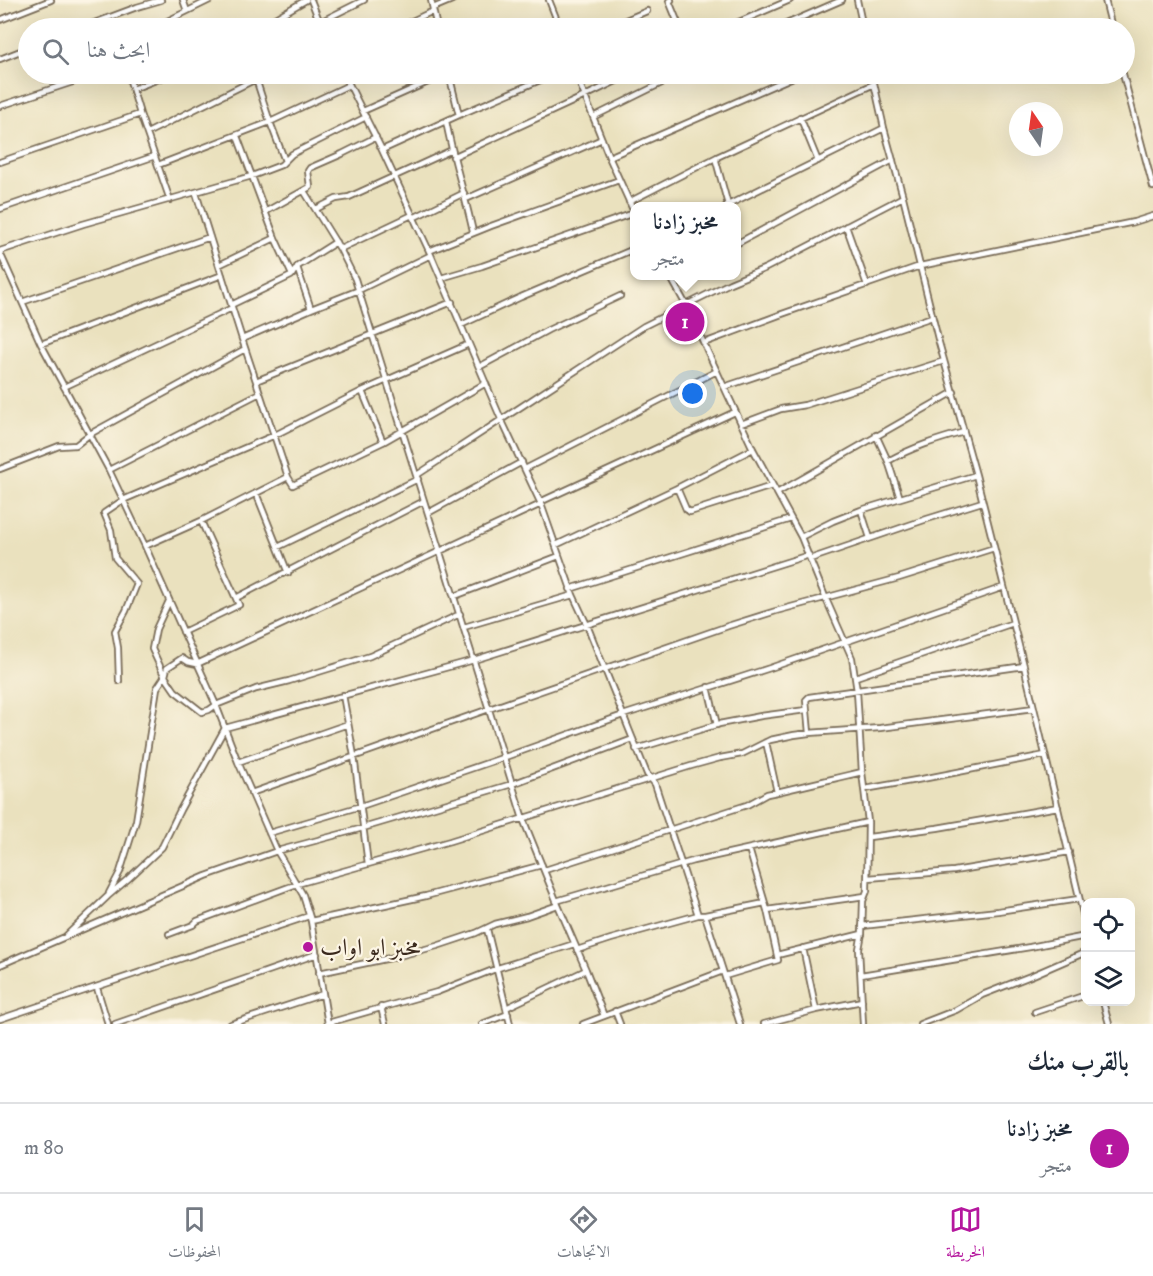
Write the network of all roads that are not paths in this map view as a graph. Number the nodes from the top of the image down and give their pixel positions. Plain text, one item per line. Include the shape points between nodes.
1 (51, 0) edge
2 (161, 0) edge
3 (183, 0) edge
4 (210, 0) edge
5 (306, 0) edge
6 (310, 0) edge
7 (364, 0) edge
8 (431, 0) edge
9 (452, 0) edge
10 (558, 0) edge
11 (671, 0) edge
12 (790, 0) edge
13 (842, 0) edge
14 (857, 0) edge
15 (1105, 0) edge
16 (549, 2) edge
17 (433, 10) junction
18 (647, 11) dead end
19 (187, 12) junction
20 (108, 18) edge
21 (174, 18) edge
22 (275, 18) edge
23 (318, 18) edge
24 (328, 18) edge
25 (417, 18) edge
26 (435, 18) edge
27 (556, 18) edge
28 (631, 18) edge
29 (676, 18) edge
30 (748, 18) edge
31 (800, 18) edge
32 (861, 18) edge
33 (1110, 18) edge
34 (0, 20) edge
35 (18, 52) edge
36 (0, 59) edge
37 (65, 84) edge
38 (131, 84) edge
39 (146, 84) edge
40 (246, 84) edge
41 (258, 84) edge
42 (425, 84) edge
43 (451, 84) edge
44 (531, 84) edge
45 (580, 84) edge
46 (610, 84) edge
47 (660, 84) edge
48 (778, 84) edge
49 (874, 84) joint
50 (1126, 84) edge
51 (349, 85) joint
52 (133, 89) junction
53 (585, 96) junction
54 (0, 106) edge
55 (363, 111) junction
56 (140, 114) junction
57 (459, 115) junction
58 (366, 117) junction
59 (593, 117) junction
60 (800, 117) junction
61 (446, 121) junction
62 (270, 122) junction
63 (884, 128) junction
64 (147, 133) junction
65 (237, 136) junction
66 (376, 137) junction
67 (602, 139) junction
68 (382, 150) junction
69 (452, 150) junction
70 (155, 156) junction
71 (453, 157) junction
72 (609, 157) junction
73 (717, 157) junction
74 (892, 160) junction
75 (285, 161) junction
76 (818, 161) junction
77 (0, 162) edge
78 (158, 165) junction
79 (252, 176) junction
80 (395, 177) junction
81 (619, 180) junction
82 (1153, 187) edge
83 (304, 191) junction
84 (196, 193) junction
85 (465, 196) junction
86 (903, 197) junction
87 (170, 200) junction
88 (629, 202) joint
89 (726, 202) edge
90 (735, 202) edge
91 (0, 209) edge
92 (316, 209) junction
93 (265, 212) junction
94 (630, 214) edge
95 (412, 216) junction
96 (1153, 216) edge
97 (846, 226) junction
98 (473, 232) junction
99 (210, 237) junction
100 (275, 238) junction
101 (741, 241) edge
102 (336, 242) junction
103 (340, 249) junction
104 (630, 251) edge
105 (0, 252) edge
106 (430, 253) junction
107 (219, 265) junction
108 (920, 266) junction
109 (297, 267) junction
110 (222, 275) junction
111 (292, 275) junction
112 (441, 278) junction
113 (741, 279) edge
114 (674, 280) edge
115 (738, 280) edge
116 (867, 285) junction
117 (359, 290) junction
118 (620, 296) dead end
119 (22, 302) junction
120 (452, 302) junction
121 (686, 305) junction
122 (232, 306) junction
123 (311, 309) junction
124 (932, 317) junction
125 (461, 326) junction
126 (371, 334) junction
127 (242, 339) junction
128 (704, 343) junction
129 (41, 344) junction
130 (469, 344) junction
131 (245, 349) junction
132 (944, 361) junction
133 (479, 367) junction
134 (717, 371) junction
135 (386, 380) junction
136 (256, 381) junction
137 (486, 383) junction
138 (64, 387) junction
139 (724, 387) junction
140 (362, 391) junction
141 (954, 392) junction
142 (260, 393) junction
143 (735, 412) junction
144 (501, 419) junction
145 (741, 423) junction
146 (402, 430) junction
147 (964, 432) junction
148 (90, 434) junction
149 (275, 435) junction
150 (876, 435) junction
151 (383, 442) junction
152 (753, 450) junction
153 (888, 461) junction
154 (522, 462) junction
155 (0, 469) edge
156 (525, 469) junction
157 (109, 470) junction
158 (976, 475) junction
159 (288, 477) junction
160 (417, 477) junction
161 (772, 486) junction
162 (677, 488) junction
163 (256, 493) junction
164 (777, 493) junction
165 (900, 498) junction
166 (123, 500) junction
167 (424, 501) junction
168 (982, 502) junction
169 (540, 503) junction
170 (861, 510) junction
171 (428, 513) junction
172 (791, 519) junction
173 (201, 521) junction
174 (801, 537) junction
175 (870, 538) junction
176 (556, 545) junction
177 (145, 546) junction
178 (278, 548) junction
179 (994, 548) junction
180 (441, 552) junction
181 (559, 556) junction
182 (810, 557) junction
183 (288, 573) junction
184 (1004, 587) junction
185 (570, 589) junction
186 (573, 595) junction
187 (454, 596) junction
188 (236, 598) junction
189 (826, 599) junction
190 (169, 601) junction
191 (460, 614) junction
192 (1013, 623) junction
193 (587, 626) junction
194 (464, 627) junction
195 (183, 632) junction
196 (844, 642) junction
197 (474, 660) junction
198 (197, 664) junction
199 (1024, 666) junction
200 (604, 669) junction
201 (165, 676) junction
202 (856, 677) junction
203 (119, 681) dead end
204 (708, 687) junction
205 (857, 691) junction
206 (343, 695) junction
207 (216, 705) junction
208 (1034, 708) junction
209 (489, 709) junction
210 (806, 710) junction
211 (622, 715) junction
212 (348, 724) junction
213 (717, 725) junction
214 (225, 728) junction
215 (859, 730) junction
216 (809, 733) junction
217 (633, 739) junction
218 (766, 742) junction
219 (636, 748) junction
220 (1045, 755) junction
221 (354, 756) junction
222 (505, 757) junction
223 (238, 762) junction
224 (862, 772) junction
225 (651, 779) junction
226 (512, 784) junction
227 (865, 789) junction
228 (777, 792) junction
229 (251, 793) junction
230 (361, 806) junction
231 (1058, 807) junction
232 (523, 819) junction
233 (868, 822) junction
234 (363, 828) junction
235 (670, 829) junction
236 (269, 833) junction
237 (869, 837) junction
238 (749, 849) junction
239 (277, 851) junction
240 (1069, 852) junction
241 (368, 864) junction
242 (681, 865) junction
243 (543, 867) junction
244 (868, 878) junction
245 (297, 884) junction
246 (108, 896) junction
247 (865, 896) junction
248 (1079, 899) junction
249 (557, 903) junction
250 (765, 903) junction
251 (1081, 907) edge
252 (767, 910) junction
253 (698, 915) junction
254 (705, 915) junction
255 (310, 918) junction
256 (862, 926) junction
257 (487, 928) junction
258 (862, 933) junction
259 (169, 934) dead end
260 (66, 936) junction
261 (1081, 937) edge
262 (574, 944) junction
263 (803, 948) junction
264 (577, 950) junction
265 (316, 954) junction
266 (1081, 954) edge
267 (777, 955) junction
268 (0, 964) edge
269 (498, 968) junction
270 (586, 970) junction
271 (320, 973) junction
272 (724, 974) junction
273 (861, 975) junction
274 (97, 988) junction
275 (323, 994) junction
276 (1081, 997) edge
277 (862, 1001) junction
278 (1104, 1006) edge
279 (381, 1007) junction
280 (816, 1010) junction
281 (507, 1011) junction
282 (615, 1011) junction
283 (1035, 1012) dead end
284 (604, 1016) junction
285 (0, 1019) edge
286 (108, 1024) edge
287 (115, 1024) edge
288 (231, 1024) edge
289 (328, 1024) edge
290 (385, 1024) edge
291 (482, 1024) edge
292 (510, 1024) edge
293 (583, 1024) edge
294 (620, 1024) edge
295 (740, 1024) edge
296 (764, 1024) edge
297 (863, 1024) edge
298 (920, 1024) edge
299 (1109, 1024) edge

1 - 34 street
2 - 20 street
3 - 19 street
4 - 19 street
5 - 22 street
6 - 23 street
7 - 24 street
8 - 17 street
9 - 17 street
10 - 16 street
11 - 29 street
12 - 30 street
13 - 31 street
14 - 32 street
15 - 33 street
16 - 27 street
17 - 25 street
17 - 26 street
18 - 28 street
19 - 21 street
35 - 36 street
37 - 54 street
38 - 52 street
39 - 52 street
40 - 64 street
41 - 62 street
42 - 55 street
43 - 57 street
44 - 57 street
45 - 53 street
46 - 53 street
47 - 59 street
48 - 72 street
49 - 60 street
49 - 63 street
50 - 82 street
51 - 55 street
51 - 62 street
52 - 56 street
53 - 59 street
53 - 71 street
55 - 58 street
56 - 64 street
56 - 77 street
57 - 61 street
58 - 66 street
58 - 75 street
59 - 67 street
60 - 73 street
60 - 76 street
61 - 68 street
61 - 69 street
62 - 65 street
62 - 75 street
63 - 74 street
63 - 76 street
64 - 70 street
65 - 78 street
65 - 79 street
66 - 68 street
66 - 83 street via 309,168 310,187
67 - 72 street
67 - 85 street
68 - 80 street
69 - 71 street
69 - 80 street
70 - 78 street
70 - 91 street
71 - 85 street
72 - 81 street
73 - 88 street
73 - 89 street
74 - 86 street
74 - 101 street
75 - 79 street
76 - 90 street
78 - 87 street
79 - 84 street
79 - 93 street
80 - 92 street
80 - 95 street
81 - 88 street
81 - 98 street
83 - 92 street
83 - 93 street
84 - 87 street
84 - 99 street
85 - 95 street
85 - 98 street
86 - 97 street
86 - 108 street
87 - 105 street
92 - 102 street
93 - 100 street
94 - 112 street
95 - 103 street
95 - 106 street
96 - 108 street
97 - 113 street
97 - 116 street
98 - 106 street
99 - 107 street
99 - 119 street
100 - 107 street
100 - 111 street
102 - 103 street
102 - 109 street
103 - 117 street
104 - 125 street
105 - 119 street
106 - 112 street
106 - 117 street
107 - 110 street
108 - 116 street
108 - 124 street
109 - 111 street
109 - 123 street
110 - 122 street
110 - 129 street
111 - 122 street
112 - 120 street
114 - 121 street
115 - 121 street
116 - 128 street
117 - 123 street
117 - 126 street
118 - 133 street
119 - 129 street
120 - 125 street
120 - 126 street
121 - 128 street
121 - 144 street via 644,326
122 - 127 street
122 - 138 street
123 - 127 street
124 - 132 street
124 - 139 street
125 - 130 street
126 - 135 street
126 - 136 street
127 - 131 street
128 - 134 street
129 - 138 street
130 - 133 street
130 - 135 street
131 - 136 street
131 - 148 street
132 - 141 street
132 - 145 street
133 - 137 street
134 - 139 street
134 - 156 street
135 - 140 street
135 - 146 street
136 - 142 street
137 - 144 street
137 - 146 street
138 - 148 street
139 - 143 street
140 - 149 street
140 - 151 street
141 - 147 street
141 - 150 street
142 - 149 street
142 - 157 street
143 - 145 street
143 - 169 street
144 - 154 street
144 - 160 street
145 - 152 street
146 - 151 street
146 - 160 street
147 - 153 street via 921,445
147 - 158 street
148 - 155 street via 75,445 59,446
148 - 157 street
149 - 159 street
149 - 166 street
150 - 153 street
150 - 164 street
151 - 159 street via 296,485
152 - 161 street
152 - 162 street
153 - 165 street
154 - 156 street
154 - 171 street
156 - 169 street
157 - 166 street
158 - 165 street
158 - 168 street
159 - 163 street
160 - 167 street
160 - 178 street
161 - 162 street via 690,512
161 - 164 street
162 - 176 street
163 - 173 street
163 - 178 street
164 - 172 street
165 - 170 street
166 - 177 street
166 - 203 street via 104,513 115,558 137,584 115,631
167 - 171 street
167 - 183 street
168 - 175 street
168 - 179 street
169 - 176 street
169 - 180 street
170 - 174 street
170 - 175 street
171 - 180 street
172 - 174 street
172 - 185 street
173 - 177 street
173 - 188 street
174 - 182 street
175 - 182 street
176 - 181 street
177 - 190 street
178 - 183 street
179 - 184 street
179 - 189 street
180 - 187 street
180 - 198 street
181 - 185 street
181 - 187 street
182 - 189 street
182 - 193 street
183 - 188 street
184 - 192 street
184 - 196 street
185 - 186 street
186 - 193 street
186 - 194 street
187 - 191 street
188 - 195 street via 239,605
189 - 196 street
189 - 200 street via 728,626
190 - 195 street
190 - 201 street via 152,649
191 - 194 street
191 - 207 street via 370,656 256,689
192 - 199 street
192 - 202 street
193 - 197 street
193 - 200 street
194 - 197 street
195 - 198 street
196 - 202 street
196 - 204 street
197 - 206 street
197 - 209 street
198 - 201 street via 182,658 167,668
198 - 207 street
199 - 205 street
199 - 208 street
200 - 209 street
200 - 211 street
201 - 207 street via 175,691 202,712
201 - 246 street via 157,688 136,821
202 - 205 street
204 - 211 street
204 - 213 street
205 - 210 street via 807,698
205 - 215 street
206 - 212 street
206 - 214 street
207 - 214 street
208 - 215 street
208 - 220 street
209 - 221 street
209 - 222 street
210 - 213 street
210 - 216 street
211 - 217 street
211 - 222 street
212 - 221 street
212 - 223 street
213 - 219 street
214 - 223 street
214 - 246 street via 162,847
215 - 216 street
215 - 224 street
216 - 218 street
217 - 219 street
217 - 226 street
218 - 225 street via 742,754
218 - 228 street
219 - 225 street
220 - 227 street
220 - 231 street
221 - 229 street
221 - 230 street
222 - 226 street
222 - 230 street
223 - 229 street
224 - 227 street
224 - 228 street
225 - 232 street
225 - 235 street
226 - 232 street
226 - 234 street
227 - 233 street
228 - 235 street
229 - 236 street
230 - 234 street
230 - 236 street
231 - 237 street
231 - 240 street
232 - 241 street
232 - 243 street
233 - 237 street
233 - 238 street
234 - 239 street
234 - 241 street
235 - 242 street
235 - 243 street
236 - 239 street
237 - 244 street
238 - 242 street
238 - 250 street
239 - 245 street
239 - 260 street via 206,876
240 - 244 street via 965,869
240 - 248 street
241 - 245 street
242 - 249 street
242 - 253 street
243 - 249 street
243 - 255 street via 426,896
244 - 247 street
245 - 255 street
245 - 259 street
246 - 260 street
247 - 252 street
247 - 256 street
248 - 251 street
248 - 256 street
249 - 257 street
249 - 262 street
250 - 252 street
250 - 254 street
252 - 267 street
253 - 254 street
253 - 264 street
254 - 272 street
255 - 265 street
255 - 274 street
256 - 258 street
257 - 269 street
257 - 271 street via 437,946
258 - 263 street
258 - 273 street
260 - 268 street
261 - 273 street
262 - 264 street
262 - 269 street
263 - 267 street
263 - 280 street
264 - 270 street
265 - 271 street
265 - 287 street
266 - 298 street
267 - 272 street via 777,961
269 - 279 street via 437,992
269 - 281 street
270 - 281 street
270 - 284 street
271 - 275 street
272 - 282 street
272 - 295 street
273 - 277 street
274 - 285 street
274 - 286 street
275 - 288 street
275 - 289 street
276 - 283 street
277 - 280 street
277 - 297 street
278 - 299 street
279 - 289 street
279 - 290 street
280 - 296 street
281 - 291 street
281 - 292 street
282 - 284 street
282 - 294 street
284 - 293 street

